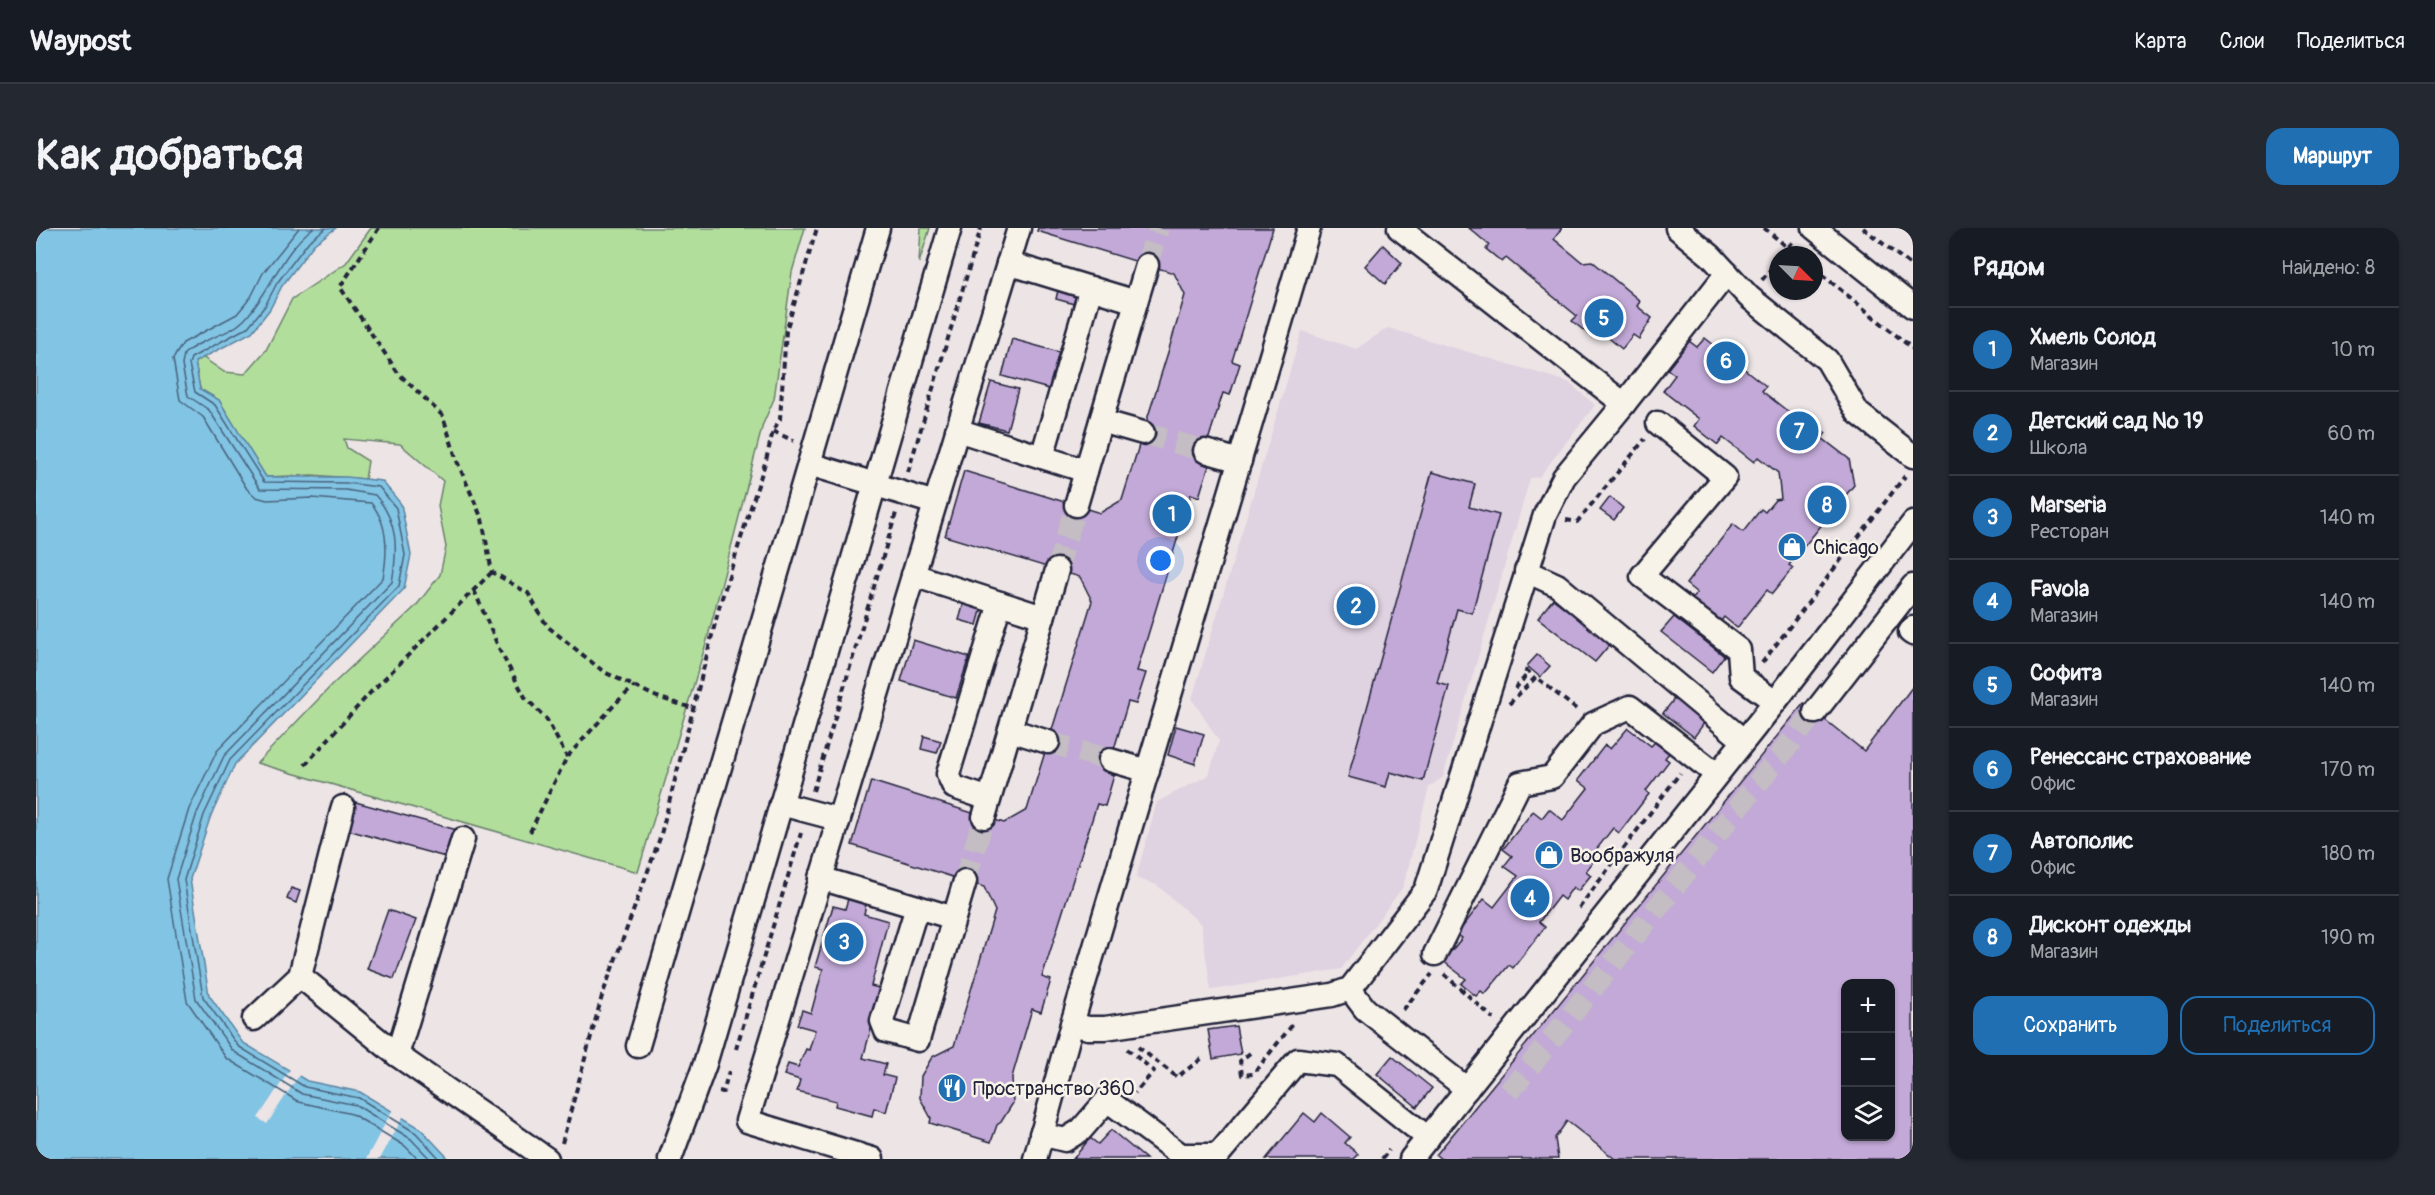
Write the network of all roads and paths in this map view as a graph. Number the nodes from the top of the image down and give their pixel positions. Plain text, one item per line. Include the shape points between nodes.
1 (379, 228) edge
2 (817, 228) edge
3 (878, 228) edge
4 (950, 228) edge
5 (981, 228) edge
6 (1019, 228) edge
7 (1309, 228) edge
8 (1399, 228) edge
9 (1677, 228) edge
10 (1764, 228) edge
11 (1814, 228) edge
12 (1863, 228) edge
13 (1786, 246) edge
14 (1008, 263) junction
15 (1147, 265) tunnel mouth
16 (1913, 267) edge
17 (1727, 273) junction
18 (1823, 275) edge
19 (1091, 288) junction
20 (1136, 302) junction
21 (1913, 307) edge
22 (1913, 349) edge
23 (1624, 404) junction
24 (1101, 421) junction
25 (1658, 423) joint
26 (957, 430) junction
27 (1143, 433) tunnel mouth
28 (1204, 451) tunnel mouth
29 (1042, 457) junction
30 (1240, 460) junction
31 (809, 464) junction
32 (1909, 466) edge
33 (1086, 471) junction
34 (869, 482) junction
35 (902, 493) junction
36 (935, 504) junction
37 (1076, 505) tunnel mouth
38 (1577, 522) dead end
39 (1913, 523) edge
40 (1057, 570) tunnel mouth
41 (1526, 571) junction
42 (492, 572) junction
43 (913, 575) junction
44 (1913, 586) edge
45 (474, 591) junction
46 (1000, 603) junction
47 (1043, 617) junction
48 (1913, 628) edge
49 (1913, 634) edge
50 (1529, 672) dead end
51 (1748, 682) junction
52 (635, 686) junction
53 (1775, 702) junction
54 (695, 709) junction
55 (1815, 712) tunnel mouth
56 (1593, 724) junction
57 (1010, 730) junction
58 (1743, 740) junction
59 (1048, 742) tunnel mouth
60 (1693, 756) junction
61 (567, 757) junction
62 (1110, 760) tunnel mouth
63 (305, 765) dead end
64 (1148, 771) junction
65 (1716, 774) junction
66 (781, 804) junction
67 (343, 807) dead end
68 (808, 811) junction
69 (838, 819) junction
70 (530, 832) dead end
71 (463, 839) dead end
72 (820, 878) junction
73 (965, 881) tunnel mouth
74 (917, 907) junction
75 (1573, 916) dead end
76 (954, 918) junction
77 (1436, 961) joint
78 (300, 976) junction
79 (1431, 977) dead end
80 (1350, 989) junction
81 (1502, 1010) dead end
82 (254, 1019) dead end
83 (1495, 1020) junction
84 (1072, 1024) junction
85 (1389, 1027) junction
86 (1487, 1029) dead end
87 (1131, 1042) dead end
88 (638, 1046) dead end
89 (1129, 1051) dead end
90 (397, 1055) junction
91 (1204, 1057) dead end
92 (733, 1058) dead end
93 (730, 1069) dead end
94 (697, 1085) junction
95 (1467, 1089) junction
96 (1120, 1109) junction
97 (1419, 1131) junction
98 (1041, 1134) junction
99 (554, 1153) edge
100 (670, 1159) edge
101 (872, 1159) edge
102 (1035, 1159) edge
103 (1382, 1159) edge
104 (1411, 1159) edge

1 - 42 path via 339,287 398,373 443,416 482,519
2 - 54 path via 786,331 780,418 720,604
3 - 31 lane
4 - 34 lane
5 - 35 path
6 - 14 lane
7 - 30 lane
8 - 23 lane
9 - 17 lane
10 - 13 path
11 - 21 lane
12 - 16 path
14 - 19 lane
14 - 26 lane
15 - 20 lane
17 - 23 lane
17 - 32 lane via 1749,297 1827,360 1858,413
18 - 22 path
19 - 20 lane
19 - 29 lane
20 - 24 lane
23 - 41 lane via 1558,486
24 - 27 lane
24 - 33 lane
25 - 38 path
25 - 51 lane via 1725,477 1642,576 1738,650 1741,677
26 - 29 lane
26 - 36 lane
28 - 30 lane
29 - 33 lane
30 - 64 lane
31 - 34 lane
31 - 88 lane
32 - 51 path
33 - 37 lane
34 - 35 lane
34 - 66 lane
35 - 36 lane
35 - 68 path
36 - 43 lane
39 - 53 lane
40 - 47 lane
41 - 58 lane via 1557,585
41 - 80 lane via 1426,890
42 - 45 path
42 - 52 path via 528,593 547,626 604,672
43 - 46 lane
43 - 69 lane
44 - 55 lane
45 - 61 path via 525,697 547,720
45 - 63 path via 370,693
46 - 47 lane
46 - 57 lane via 948,774 954,787 987,808
47 - 57 lane
48 - 49 lane
50 - 56 path via 1504,700 1511,705 1536,676
51 - 53 lane
52 - 54 path
52 - 61 path
53 - 58 lane
54 - 99 path via 660,838 603,996
56 - 60 lane via 1630,707
56 - 77 lane via 1551,777 1520,783
57 - 59 lane
58 - 65 lane
60 - 65 lane
60 - 75 path
61 - 70 path
62 - 64 lane
64 - 84 lane
65 - 95 lane
66 - 68 lane
66 - 94 lane
67 - 78 lane
68 - 69 lane
68 - 92 path
69 - 72 lane
71 - 90 lane
72 - 74 lane
72 - 101 lane via 747,1122
73 - 76 lane
74 - 76 lane
74 - 76 lane via 882,1021 886,1031 918,1041
77 - 83 path
78 - 82 lane
78 - 90 lane
79 - 85 path
80 - 84 lane via 1105,1028
80 - 85 lane via 1365,1009
81 - 83 path
83 - 86 path
84 - 98 lane
85 - 95 lane
87 - 91 path via 1177,1077
89 - 96 path via 1154,1071
90 - 99 lane
93 - 94 path via 723,1092
94 - 100 lane
95 - 97 lane
96 - 97 lane via 1181,1155 1218,1155 1298,1060 1337,1065
96 - 98 lane via 1107,1100 1081,1130 1065,1140
97 - 103 path
97 - 104 lane
98 - 102 lane

